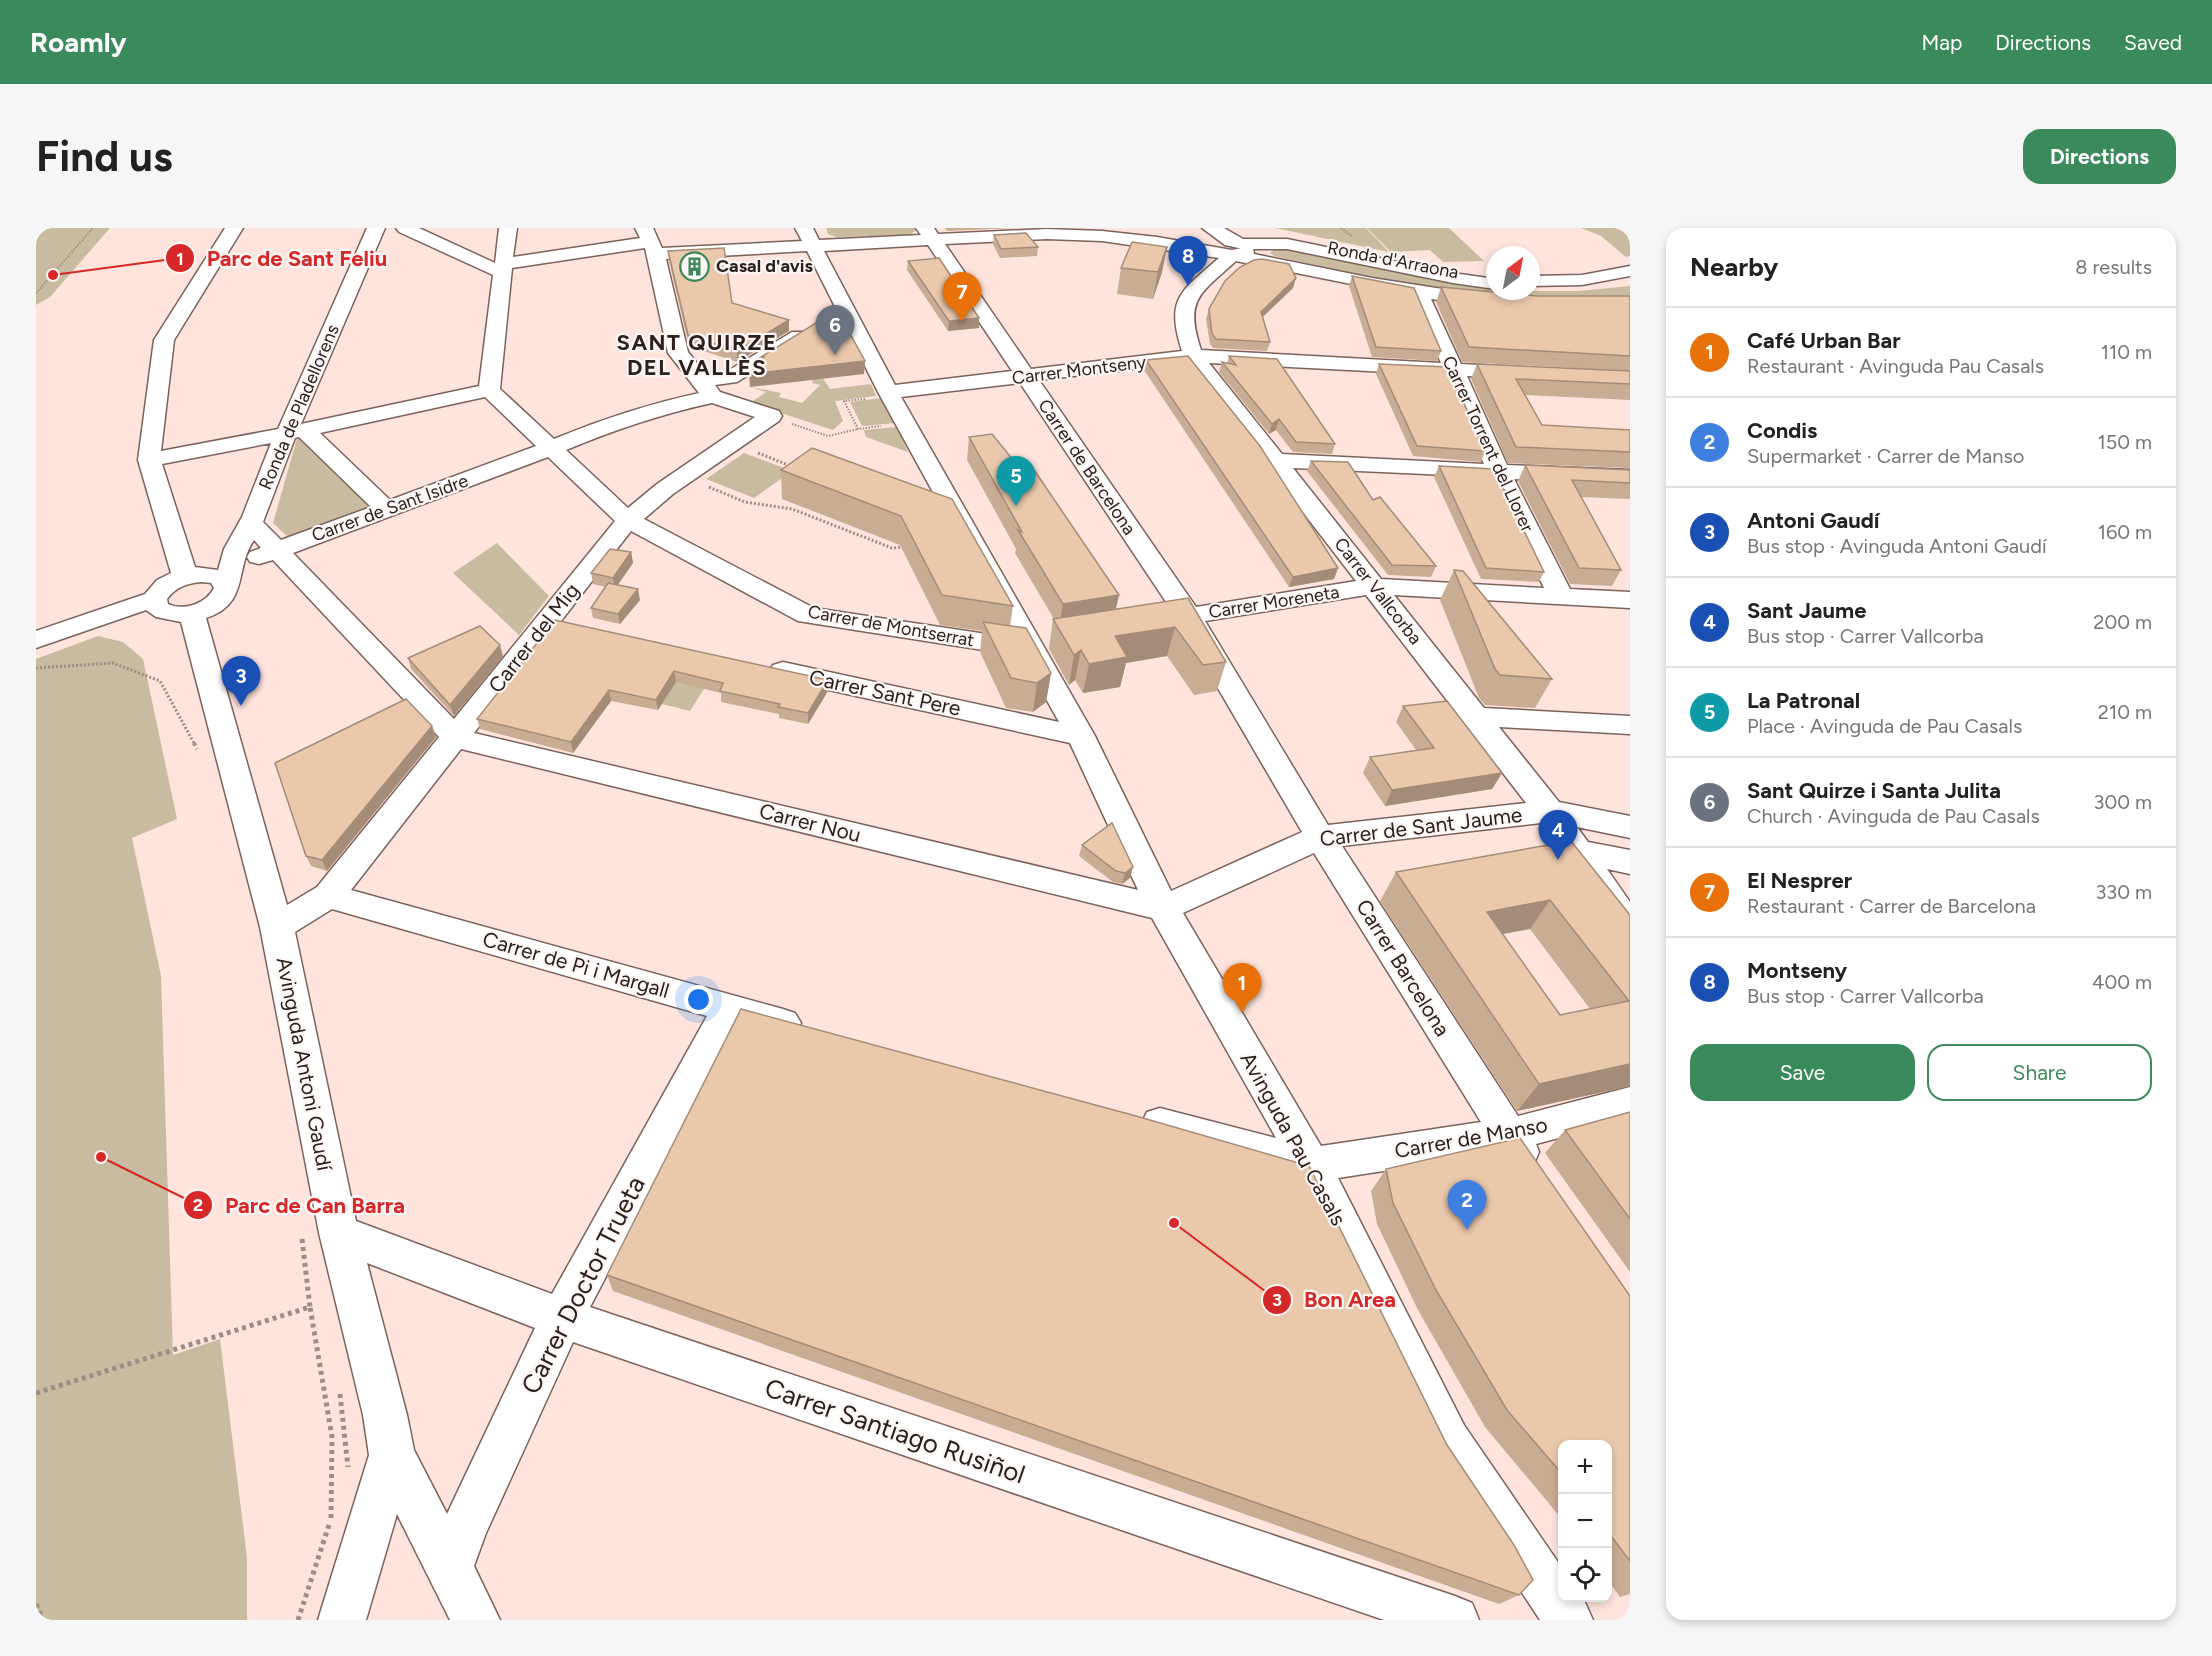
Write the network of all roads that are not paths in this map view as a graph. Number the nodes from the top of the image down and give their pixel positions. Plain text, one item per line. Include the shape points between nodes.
1 (234, 228) edge
2 (376, 228) edge
3 (405, 228) edge
4 (508, 228) edge
5 (804, 228) edge
6 (1210, 228) edge
7 (1045, 231) edge
8 (988, 233) edge
9 (929, 234) edge
10 (865, 236) edge
11 (1240, 239) edge
12 (650, 241) edge
13 (815, 247) junction
14 (503, 268) junction
15 (1630, 272) edge
16 (1486, 277) edge
17 (1630, 280) edge
18 (1540, 281) edge
19 (1540, 287) edge
20 (1486, 290) edge
21 (1419, 292) junction
22 (1486, 293) edge
23 (829, 318) junction
24 (1193, 356) junction
25 (1453, 369) junction
26 (1536, 374) edge
27 (1025, 376) junction
28 (706, 388) junction
29 (489, 390) junction
30 (889, 394) junction
31 (295, 432) junction
32 (551, 448) junction
33 (149, 460) junction
34 (1278, 461) junction
35 (1499, 471) junction
36 (1630, 477) edge
37 (386, 509) junction
38 (628, 520) junction
39 (250, 523) junction
40 (276, 550) junction
41 (185, 576) junction
42 (228, 578) junction
43 (1374, 586) junction
44 (1560, 595) junction
45 (154, 599) junction
46 (1630, 600) edge
47 (192, 613) junction
48 (1189, 616) junction
49 (1143, 623) edge
50 (36, 640) edge
51 (1037, 643) junction
52 (755, 665) edge
53 (1476, 717) junction
54 (1630, 725) edge
55 (1080, 736) junction
56 (456, 738) junction
57 (1630, 827) edge
58 (1564, 832) junction
59 (1320, 837) junction
60 (1630, 845) edge
61 (1630, 862) edge
62 (328, 896) junction
63 (1163, 908) junction
64 (277, 927) junction
65 (1630, 927) edge
66 (729, 1008) junction
67 (809, 1030) edge
68 (1630, 1103) edge
69 (1128, 1116) edge
70 (1508, 1135) junction
71 (1311, 1165) junction
72 (1535, 1174) edge
73 (320, 1235) junction
74 (562, 1318) junction
75 (392, 1455) junction
76 (450, 1568) junction
77 (342, 1620) edge
78 (476, 1620) edge
79 (1455, 1620) edge
80 (1569, 1620) edge

1 - 33 street via 164,340
2 - 31 street, Ronda de Pladellorens
3 - 14 street
4 - 14 street
5 - 13 street, Avinguda Pau Casals
6 - 11 street, Ronda d'Arraona
7 - 8 street
7 - 11 street via 1150,240
8 - 9 street
9 - 10 street
9 - 27 street, Carrer de Barcelona
10 - 13 street
11 - 16 street, Ronda d'Arraona
11 - 20 street, Ronda d'Arraona via 1287,244
11 - 21 street via 1267,260
11 - 24 street, Carrer Vallcorba via 1189,294 1184,312
12 - 13 street
12 - 14 street
12 - 28 street via 678,353
13 - 23 street, Avinguda Pau Casals
14 - 29 street
15 - 18 street via 1582,280
17 - 19 street via 1591,286
21 - 22 street
21 - 25 street, Carrer Torrent del Llorer
23 - 28 street, Carrer de Sant Isidre via 730,378
23 - 30 street, Avinguda Pau Casals
24 - 25 street, Carrer Montseny
24 - 27 street, Carrer Montseny
24 - 34 street, Carrer Vallcorba
25 - 26 street, Carrer Montseny
25 - 35 street, Carrer Torrent del Llorer
27 - 30 street, Carrer Montseny
27 - 48 street, Carrer de Barcelona
28 - 32 street, Carrer de Sant Isidre
28 - 38 street, Carrer del Mig via 771,416
29 - 31 street
29 - 32 street, Carrer de Montserrat
30 - 51 street, Avinguda Pau Casals
31 - 33 street
31 - 37 street
31 - 39 street, Ronda de Pladellorens
32 - 37 street, Carrer de Sant Isidre
32 - 38 street, Carrer de Montserrat
33 - 41 street
34 - 35 street
34 - 43 street, Carrer Vallcorba
35 - 36 street
35 - 44 street, Carrer Torrent del Llorer
37 - 40 street, Carrer de Sant Isidre
38 - 51 street, Carrer de Montserrat via 807,615
38 - 56 street, Carrer del Mig via 561,622
39 - 40 street
39 - 42 street, Ronda de Pladellorens via 237,547
40 - 42 street, Carrer de Sant Isidre
40 - 56 street
41 - 42 street via 210,574 224,581
41 - 45 street via 165,584
42 - 47 street via 224,595
43 - 44 street, Carrer Moreneta
43 - 48 street, Carrer Moreneta
43 - 53 street, Carrer Vallcorba
44 - 46 street, Carrer Moreneta
45 - 47 street via 157,608 164,612
45 - 50 street
47 - 64 street, Avinguda Antoni Gaudí
48 - 49 street, Carrer Moreneta
48 - 59 street, Carrer Barcelona
51 - 55 street, Avinguda Pau Casals
52 - 55 street, Carrer Sant Pere
53 - 54 street
53 - 58 street, Carrer Vallcorba
55 - 63 street, Avinguda Pau Casals
56 - 62 street, Carrer del Mig
56 - 63 street, Carrer Nou
57 - 58 street
58 - 59 street, Carrer de Sant Jaume
58 - 60 street
58 - 61 street
58 - 65 street, Carrer Vallcorba
59 - 63 street, Carrer de Sant Jaume
59 - 70 street, Carrer Barcelona
62 - 64 street, Carrer del Mig
62 - 66 street, Carrer de Pi i Margall
63 - 71 street, Avinguda Pau Casals
64 - 73 street, Avinguda Antoni Gaudí
66 - 67 street, Carrer de Pi i Margall
66 - 74 street, Carrer Doctor Trueta
68 - 70 street, Carrer de Manso
69 - 71 street
70 - 71 street, Carrer de Manso
70 - 72 street, Carrer Barcelona
71 - 80 street, Avinguda Pau Casals via 1448,1441
73 - 74 street, Carrer Santiago Rusiñol
73 - 75 street, Avinguda Antoni Gaudí via 385,1415
74 - 76 street, Carrer Doctor Trueta via 465,1527
74 - 79 street, Carrer Santiago Rusiñol
75 - 76 street
75 - 77 street, Avinguda Antoni Gaudí
76 - 78 street

